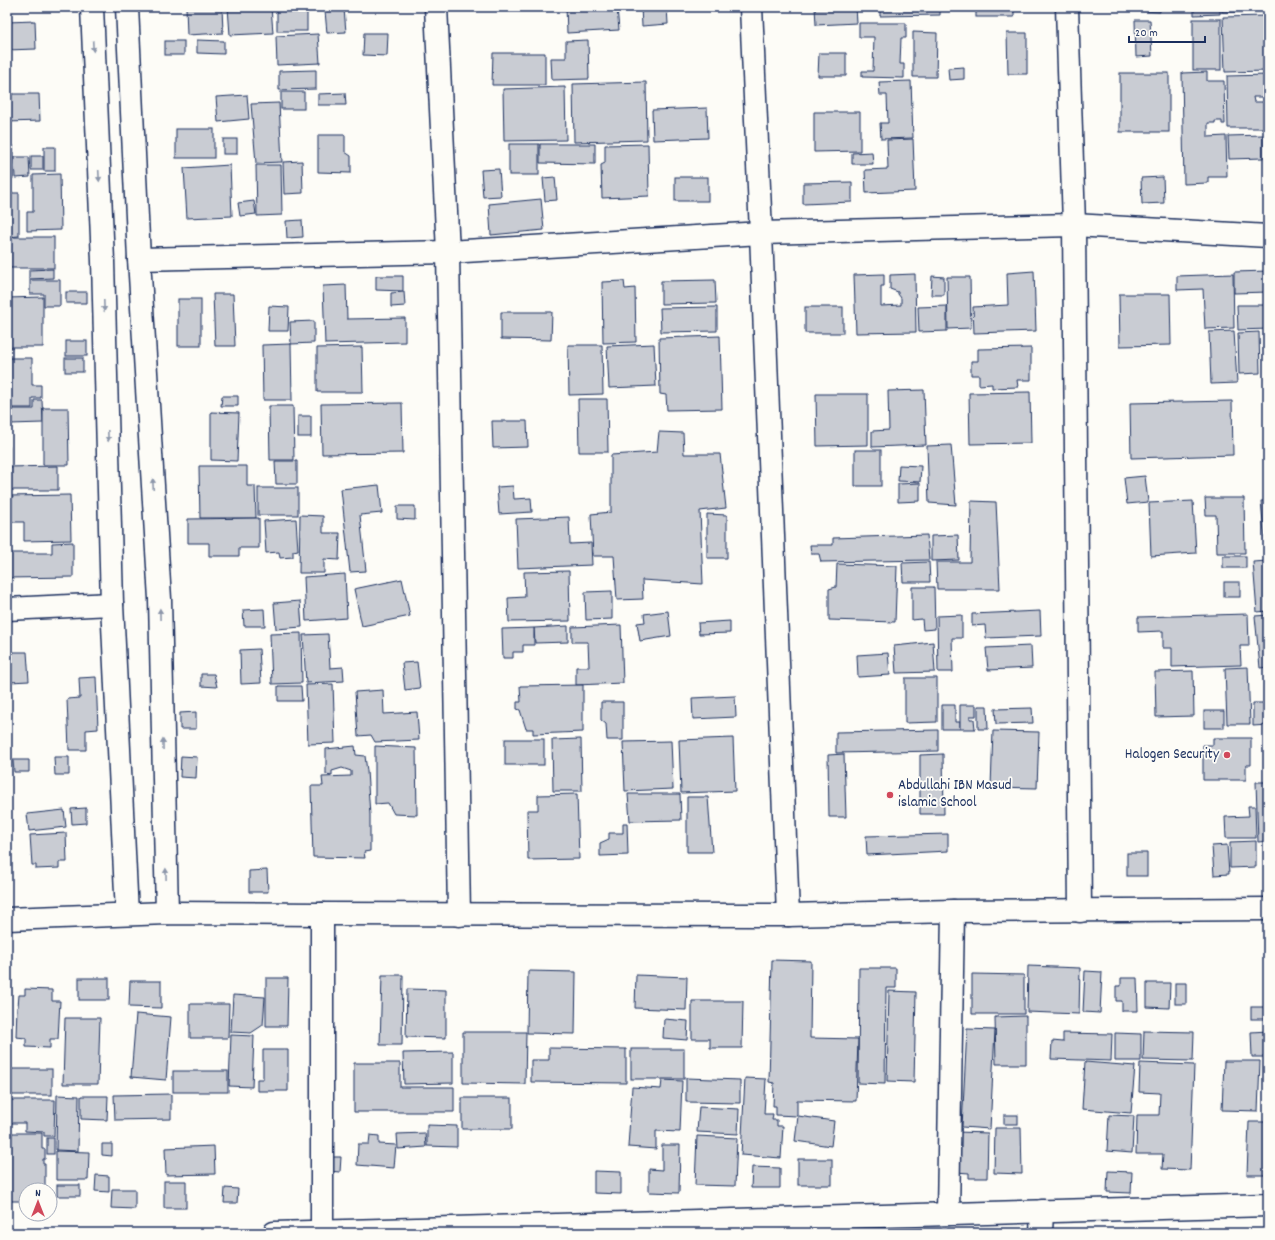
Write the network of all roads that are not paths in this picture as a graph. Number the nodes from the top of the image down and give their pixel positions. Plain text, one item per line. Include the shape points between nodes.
1 (92, 7) edge
2 (127, 7) edge
3 (436, 7) edge
4 (751, 7) edge
5 (1067, 7) edge
6 (1074, 225) junction
7 (761, 233) junction
8 (1268, 236) edge
9 (448, 252) junction
10 (139, 259) junction
11 (112, 604) junction
12 (7, 609) edge
13 (1268, 909) edge
14 (953, 911) junction
15 (1080, 911) junction
16 (167, 913) junction
17 (127, 914) junction
18 (322, 914) junction
19 (459, 915) junction
20 (788, 915) junction
21 (7, 919) edge
22 (1268, 1205) edge
23 (1042, 1211) junction
24 (948, 1214) junction
25 (474, 1230) edge
26 (322, 1232) junction
27 (274, 1233) edge
28 (1041, 1233) edge

1 -> 11 street via 103,261
2 - 10 street
3 - 9 street
4 - 7 street
5 - 6 street
6 - 7 street
6 - 8 street
6 - 15 street
7 - 9 street
7 - 20 street
9 - 10 street
9 - 19 street
16 -> 10 street via 160,599
11 - 12 street
11 - 17 street
13 - 15 street
14 - 15 street
14 - 20 street
14 - 24 street
16 - 17 street
16 - 18 street
17 - 21 street
18 - 19 street
18 - 26 street
19 - 20 street
22 - 23 street
23 - 24 street
23 - 28 street
24 - 25 street
25 - 26 street
26 - 27 street

